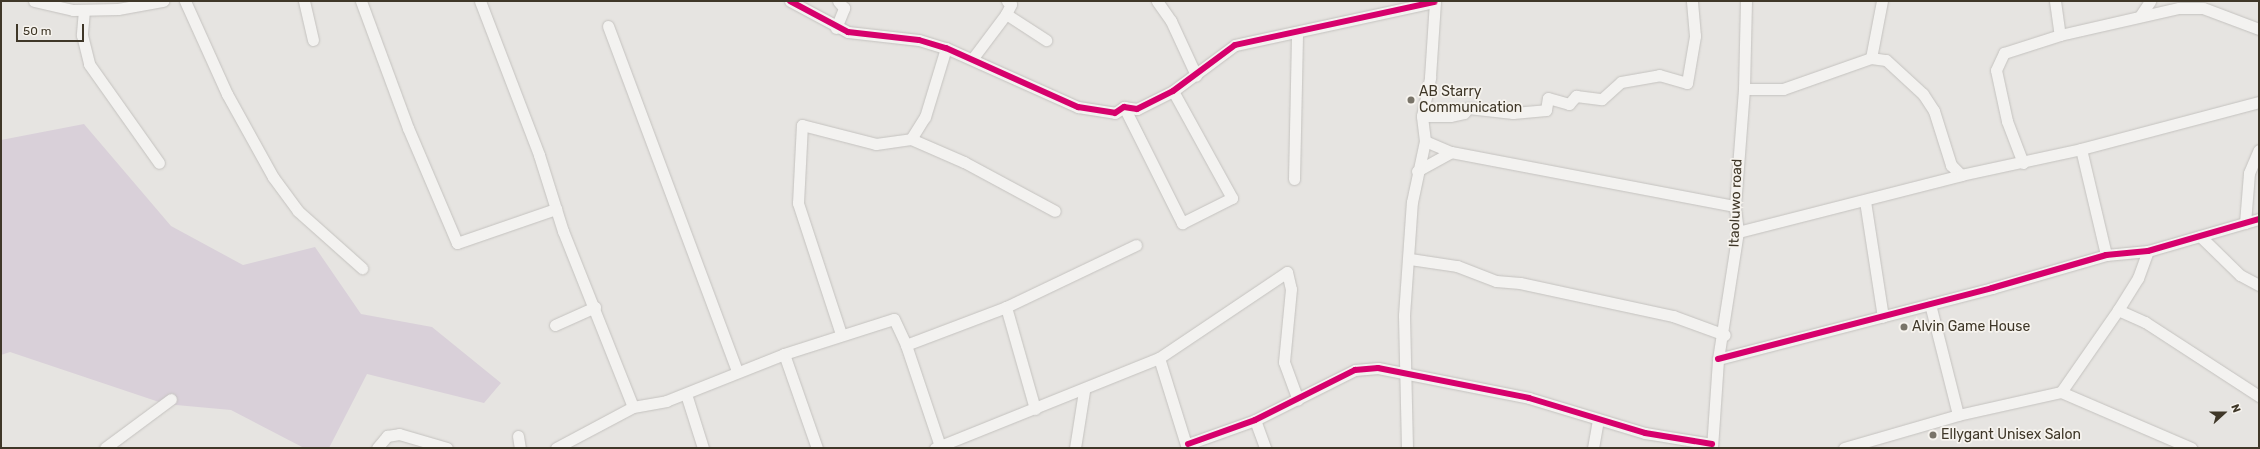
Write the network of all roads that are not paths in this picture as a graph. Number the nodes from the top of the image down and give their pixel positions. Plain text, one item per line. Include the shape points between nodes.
1 (34, 1) edge
2 (163, 1) edge
3 (185, 1) edge
4 (304, 1) edge
5 (362, 1) edge
6 (480, 1) edge
7 (790, 1) edge
8 (838, 1) edge
9 (1007, 1) edge
10 (1157, 1) edge
11 (1435, 1) edge
12 (1692, 1) edge
13 (1882, 1) edge
14 (2055, 1) edge
15 (2150, 1) edge
16 (1744, 2) edge
17 (74, 7) edge
18 (1006, 14) junction
19 (2140, 16) junction
20 (608, 26) dead end
21 (836, 28) junction
22 (2259, 29) edge
23 (1297, 34) junction
24 (2060, 35) junction
25 (313, 40) dead end
26 (1046, 40) dead end
27 (946, 48) junction
28 (973, 58) junction
29 (1871, 58) junction
30 (1196, 74) junction
31 (1744, 89) junction
32 (1173, 91) junction
33 (2259, 102) edge
34 (1124, 107) junction
35 (1422, 116) junction
36 (911, 139) junction
37 (1426, 141) junction
38 (2081, 149) junction
39 (2259, 150) edge
40 (1451, 152) junction
41 (159, 163) dead end
42 (2023, 163) junction
43 (1417, 171) junction
44 (1961, 175) junction
45 (1294, 179) dead end
46 (1865, 201) junction
47 (1735, 206) junction
48 (556, 209) junction
49 (1054, 211) dead end
50 (2259, 219) edge
51 (2245, 223) junction
52 (1738, 232) junction
53 (2200, 236) junction
54 (1136, 245) dead end
55 (2148, 251) junction
56 (2106, 255) junction
57 (1410, 259) junction
58 (362, 268) dead end
59 (2259, 285) edge
60 (1930, 304) junction
61 (595, 307) junction
62 (1006, 307) junction
63 (2118, 310) junction
64 (1883, 317) junction
65 (555, 325) dead end
66 (841, 334) junction
67 (1725, 334) junction
68 (906, 345) junction
69 (784, 354) junction
70 (1160, 358) junction
71 (1718, 359) junction
72 (737, 371) junction
73 (1408, 373) junction
74 (1084, 391) junction
75 (2060, 392) junction
76 (686, 394) junction
77 (2259, 396) edge
78 (171, 399) dead end
79 (1298, 400) junction
80 (633, 407) junction
81 (1035, 409) junction
82 (1958, 415) junction
83 (1598, 419) junction
84 (1255, 420) junction
85 (518, 436) dead end
86 (959, 444) edge
87 (1187, 446) edge
88 (1712, 446) edge
89 (938, 447) edge
90 (105, 448) edge
91 (377, 448) edge
92 (447, 448) edge
93 (520, 448) edge
94 (556, 448) edge
95 (703, 448) edge
96 (818, 448) edge
97 (1074, 448) edge
98 (1265, 448) edge
99 (1407, 448) edge
100 (1593, 448) edge
101 (1844, 448) edge
102 (2191, 448) edge

1 - 17 street
2 - 17 street via 118,9
3 - 58 street via 226,94 273,177 298,211
4 - 25 street
5 - 48 street via 408,128 457,243
6 - 48 street via 539,155
7 - 21 street
8 - 21 street via 844,8
9 - 18 street via 1011,4
10 - 30 street via 1171,21
11 - 23 street via 1335,22
11 - 35 street via 1430,77
12 - 35 street via 1695,36 1687,83 1659,75 1621,82 1602,99 1576,96 1569,104 1548,98 1546,110 1513,113 1468,108 1450,116
13 - 29 street
14 - 24 street
15 - 19 street
16 - 31 street, Itaoluwo road
17 - 41 street via 89,64
18 - 26 street
18 - 28 street
19 - 22 street via 2179,8 2203,8
19 - 24 street
20 - 72 street
21 - 27 street via 859,35 919,40
23 - 30 street via 1235,45
23 - 45 street
24 - 42 street via 2004,53 1997,60 1996,70 2007,121
27 - 28 street
27 - 36 street via 925,117
28 - 34 street via 1091,111 1115,113
29 - 31 street via 1784,89
29 - 44 street via 1886,60 1923,94 1934,111 1951,165
30 - 32 street
31 - 47 street, Itaoluwo road
32 - 34 street via 1137,109
32 - 34 street via 1232,198 1182,224
33 - 38 street
35 - 37 street
36 - 49 street via 964,162
36 - 66 street via 876,144 802,125 798,203
37 - 40 street
37 - 43 street
38 - 42 street
38 - 56 street
39 - 51 street via 2249,173
40 - 43 street
40 - 47 street
42 - 44 street
43 - 57 street via 1412,202
44 - 46 street
46 - 52 street
46 - 64 street
47 - 52 street, Itaoluwo road
48 - 61 street
50 - 51 street
51 - 53 street
52 - 67 street, Itaoluwo road
53 - 55 street
53 - 59 street via 2240,275
54 - 62 street
55 - 56 street
55 - 63 street
56 - 60 street
57 - 67 street via 1457,266 1496,281 1520,283 1674,316
57 - 73 street via 1404,315
60 - 64 street
60 - 82 street
61 - 65 street
61 - 80 street
62 - 68 street
62 - 81 street
63 - 75 street
63 - 77 street via 2145,322
64 - 71 street
66 - 68 street via 894,319
66 - 69 street
67 - 71 street, Itaoluwo road
68 - 89 street
69 - 72 street
69 - 96 street
70 - 74 street
70 - 79 street via 1287,272 1291,289 1284,362
70 - 87 street
71 - 88 street, Itaoluwo road
72 - 76 street
73 - 79 street via 1378,368 1355,370
73 - 83 street via 1529,398
73 - 99 street
74 - 81 street
74 - 97 street
75 - 82 street
75 - 102 street
76 - 80 street via 648,407
76 - 95 street
78 - 90 street
79 - 84 street
80 - 94 street
81 - 86 street
82 - 101 street
83 - 88 street via 1645,433
83 - 100 street
84 - 87 street
84 - 98 street
85 - 93 street
86 - 89 street
91 - 92 street via 387,436 399,434

